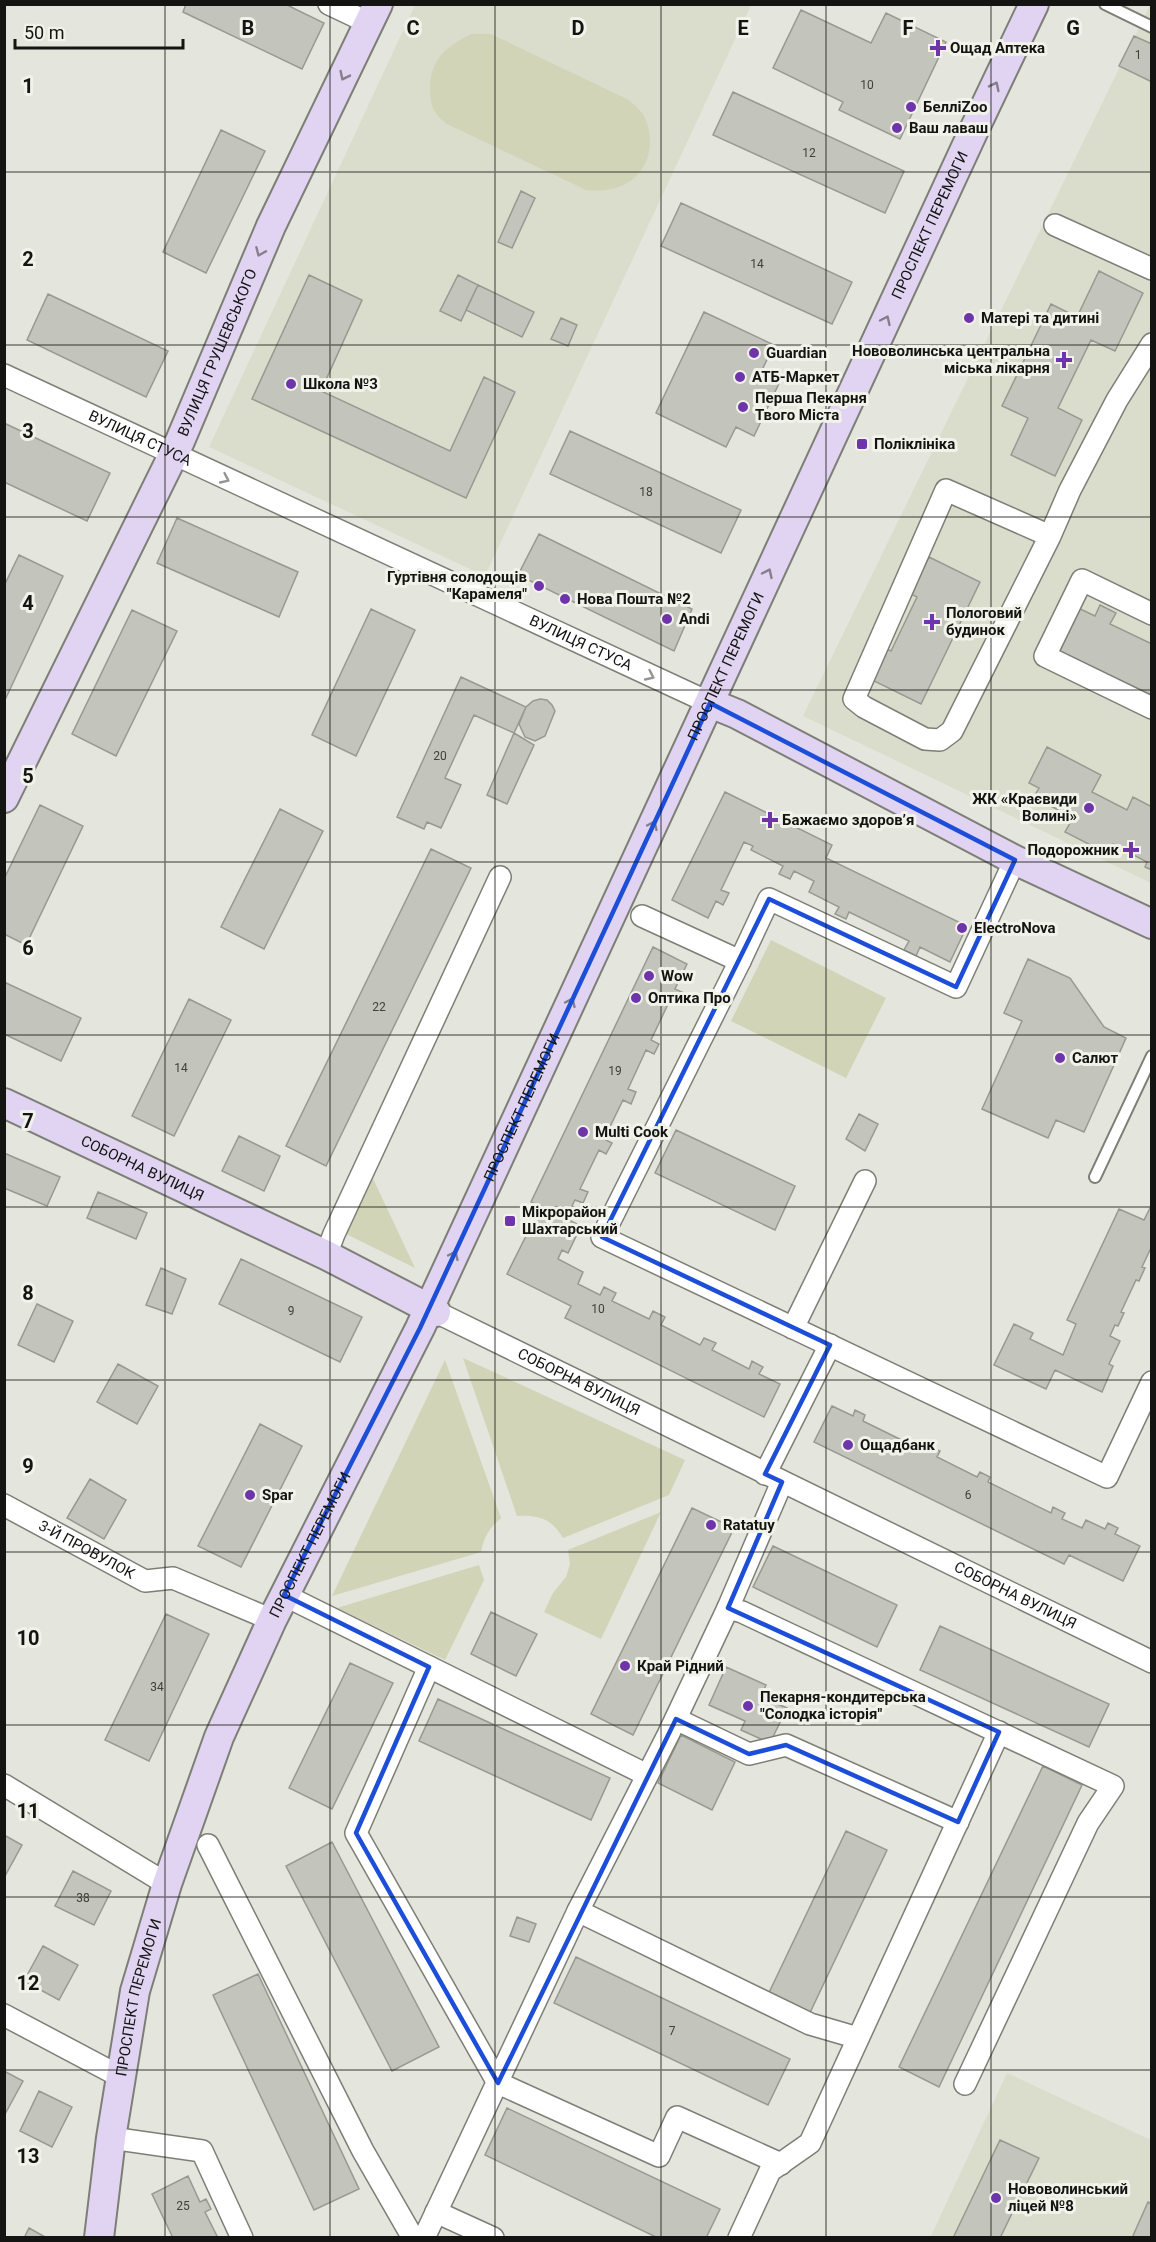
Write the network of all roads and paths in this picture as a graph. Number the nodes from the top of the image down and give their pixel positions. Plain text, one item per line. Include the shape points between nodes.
1 (329, 4) edge
2 (1034, 4) edge
3 (1105, 4) edge
4 (374, 14) edge
5 (1152, 27) edge
6 (1055, 225) dead end
7 (1152, 269) edge
8 (1152, 344) edge
9 (4, 375) edge
10 (172, 454) junction
11 (1050, 536) junction
12 (1152, 614) edge
13 (710, 703) junction
14 (1152, 708) edge
15 (4, 798) edge
16 (1015, 860) junction
17 (500, 877) dead end
18 (642, 916) dead end
19 (1152, 924) edge
20 (740, 962) junction
21 (1152, 1056) edge
22 (4, 1102) edge
23 (1095, 1177) dead end
24 (865, 1181) dead end
25 (326, 1255) junction
26 (432, 1310) junction
27 (793, 1328) junction
28 (830, 1345) junction
29 (1152, 1382) edge
30 (774, 1478) junction
31 (4, 1505) edge
32 (278, 1608) junction
33 (728, 1608) junction
34 (1150, 1657) edge
35 (429, 1667) junction
36 (675, 1719) junction
37 (999, 1732) junction
38 (647, 1775) junction
39 (4, 1785) edge
40 (958, 1822) junction
41 (208, 1845) dead end
42 (167, 1884) junction
43 (578, 1911) junction
44 (4, 2015) edge
45 (858, 2038) junction
46 (121, 2077) junction
47 (498, 2083) junction
48 (965, 2084) dead end
49 (111, 2138) junction
50 (780, 2164) junction
51 (436, 2212) junction
52 (99, 2238) edge
53 (242, 2238) edge
54 (412, 2238) edge
55 (424, 2238) edge
56 (493, 2238) edge
57 (739, 2238) edge

1 - 4 street
13 -> 2 street, ПРОСПЕКТ ПЕРЕМОГИ
3 - 5 lane
4 -> 10 street, ВУЛИЦЯ ГРУШЕВСЬКОГО via 271,226
6 - 7 street
8 - 11 street via 1117,400
9 - 10 street, ВУЛИЦЯ СТУСА
10 -> 13 street, ВУЛИЦЯ СТУСА
10 - 15 street, ВУЛИЦЯ ГРУШЕВСЬКОГО
11 - 11 street via 952,731 940,740 925,739 854,699 946,490
12 - 14 street via 1082,580 1045,656
13 - 16 street, ВУЛИЦЯ СТУСА
26 -> 13 street, ПРОСПЕКТ ПЕРЕМОГИ
16 - 19 street, ВУЛИЦЯ СТУСА
16 - 20 street via 956,987 769,899
17 - 25 street
18 - 20 street
20 - 27 street via 602,1237
21 - 23 lane
22 - 25 street, СОБОРНА ВУЛИЦЯ
24 - 27 street
25 - 26 street, СОБОРНА ВУЛИЦЯ
26 - 30 street, СОБОРНА ВУЛИЦЯ
26 - 32 street, ПРОСПЕКТ ПЕРЕМОГИ
27 - 28 street
28 - 29 street via 1107,1477
28 - 30 street
30 - 33 street
30 - 34 street, СОБОРНА ВУЛИЦЯ
31 - 32 street, 3-Й ПРОВУЛОК via 145,1581 173,1578
32 - 35 street, 3-Й ПРОВУЛОК
32 - 42 street, ПРОСПЕКТ ПЕРЕМОГИ via 219,1737
33 - 36 street
33 - 37 street
35 - 38 street, 3-Й ПРОВУЛОК
35 - 47 street via 356,1833
36 - 38 street
36 - 40 street via 749,1754 786,1745
37 - 40 street
37 - 48 street via 1113,1786 1088,1823
38 - 43 street
39 - 42 street
40 - 45 street
41 - 54 street via 363,2151
42 - 46 street, ПРОСПЕКТ ПЕРЕМОГИ via 135,1990
43 - 45 street via 810,2024
43 - 47 street
44 - 46 street
45 - 50 street via 810,2143
46 - 49 street, ПРОСПЕКТ ПЕРЕМОГИ
47 - 50 street via 659,2156 677,2117
47 - 51 street
49 - 52 street, ПРОСПЕКТ ПЕРЕМОГИ
49 - 53 street via 202,2151
50 - 57 street via 770,2171
51 - 55 street
51 - 56 street

